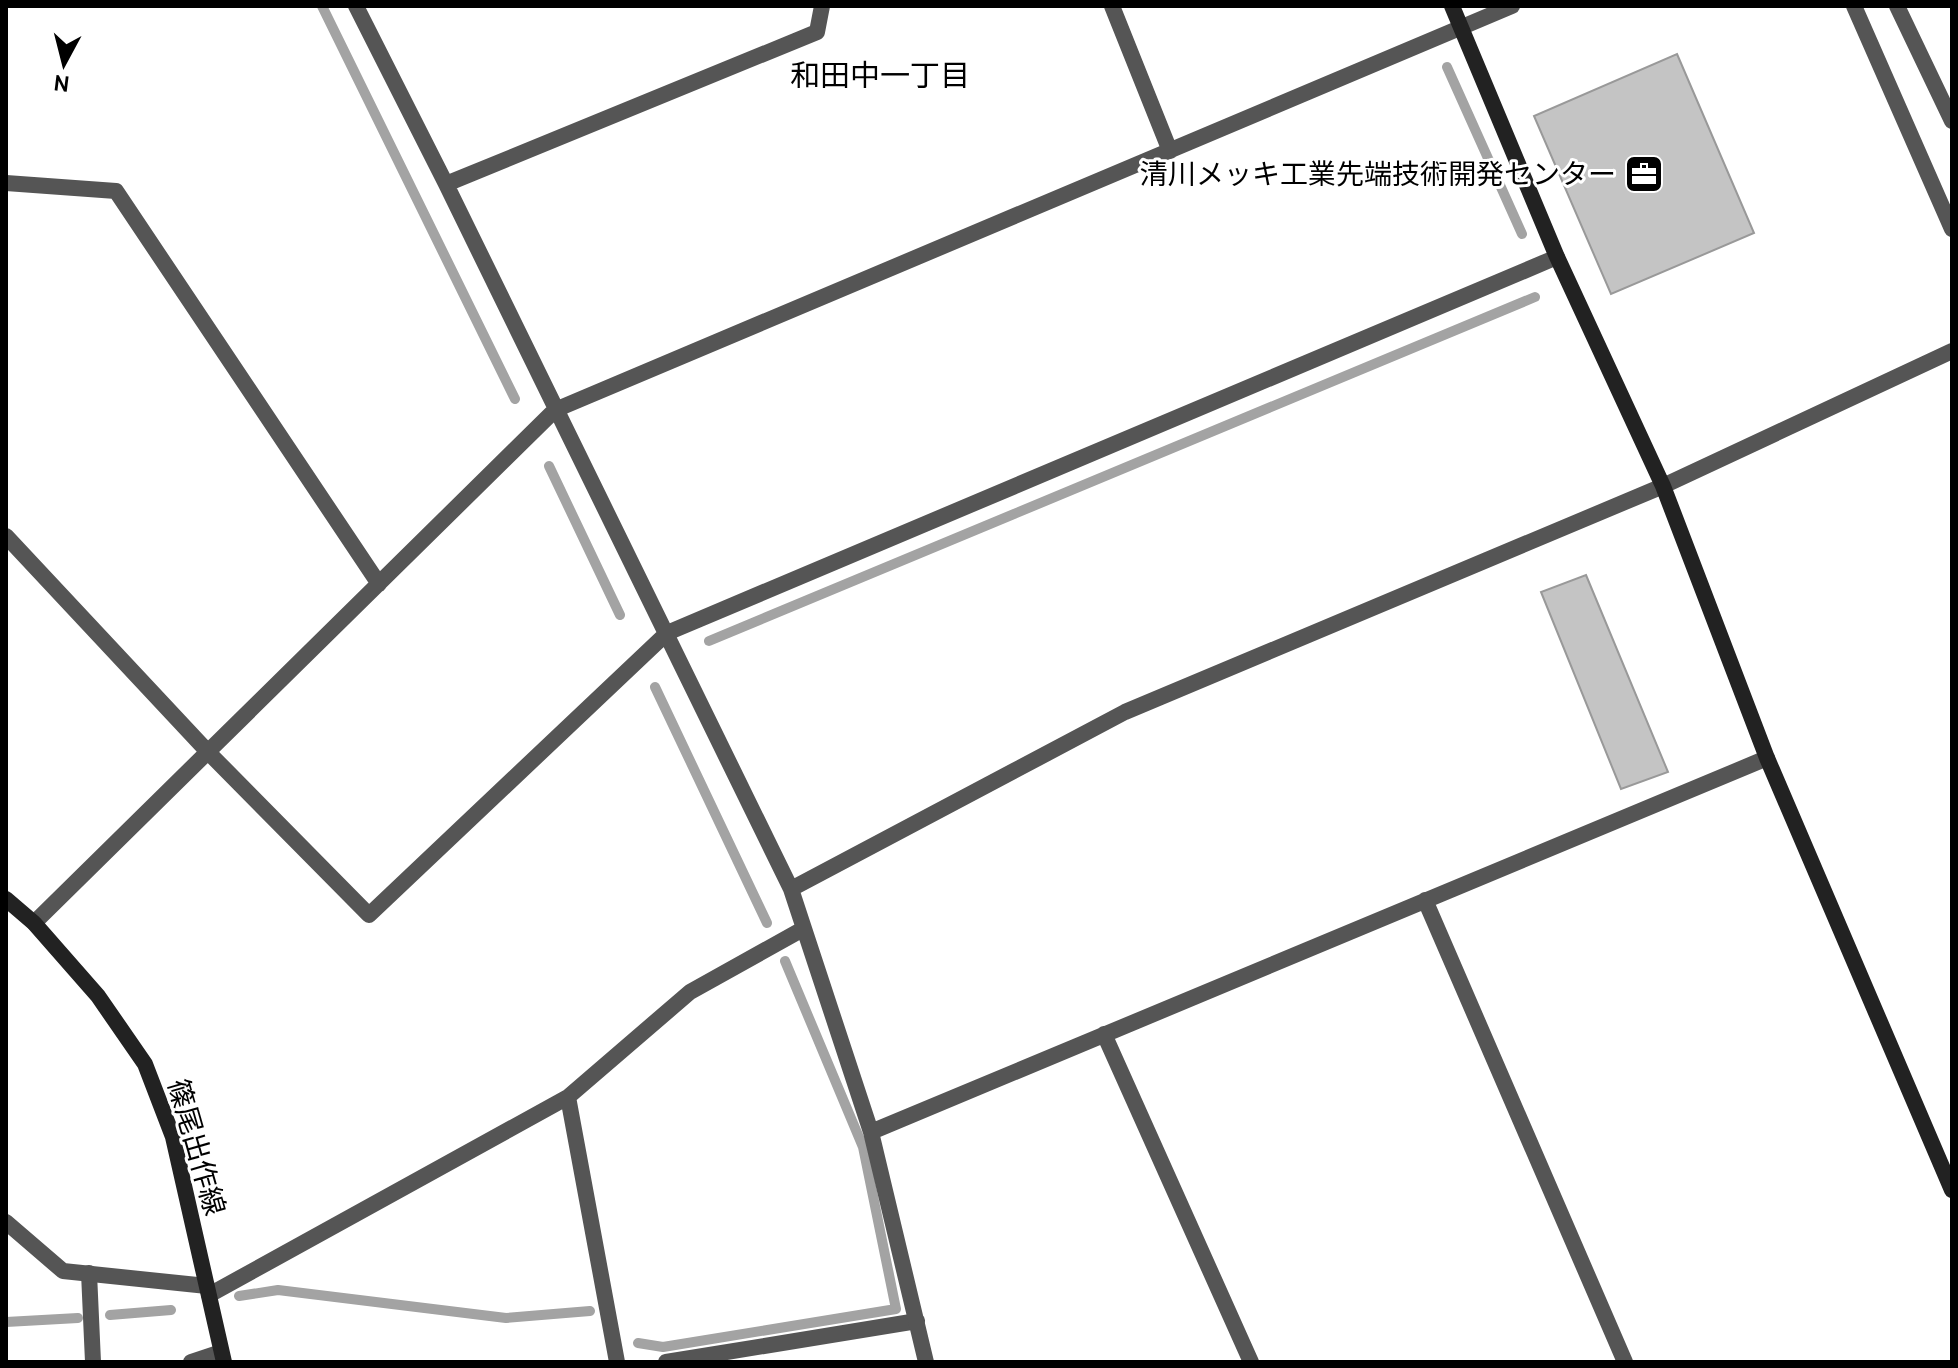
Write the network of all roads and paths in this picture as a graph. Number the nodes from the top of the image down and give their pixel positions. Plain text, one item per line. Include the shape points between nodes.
1 (356, 6) edge
2 (822, 6) edge
3 (1112, 6) edge
4 (1452, 6) edge
5 (1512, 6) edge
6 (1854, 6) edge
7 (1897, 6) edge
8 (1462, 27) junction
9 (1952, 121) edge
10 (1170, 151) junction
11 (6, 183) edge
12 (446, 184) junction
13 (1952, 229) edge
14 (1557, 257) junction
15 (1952, 351) edge
16 (555, 410) junction
17 (1663, 486) junction
18 (6, 536) edge
19 (379, 584) junction
20 (667, 633) junction
21 (208, 752) junction
22 (1767, 758) junction
23 (791, 889) junction
24 (6, 899) edge
25 (1425, 900) junction
26 (34, 923) junction
27 (803, 929) junction
28 (1104, 1034) junction
29 (568, 1097) junction
30 (871, 1132) junction
31 (1952, 1190) edge
32 (6, 1222) edge
33 (89, 1273) junction
34 (208, 1290) junction
35 (917, 1321) junction
36 (222, 1357) edge
37 (93, 1362) edge
38 (191, 1362) edge
39 (617, 1362) edge
40 (666, 1362) edge
41 (926, 1362) edge
42 (1251, 1362) edge
43 (1625, 1362) edge

1 - 12 street
2 - 12 street via 817,32
3 - 10 street
4 - 8 street
5 - 8 street
6 - 13 street
7 - 9 street
8 - 10 street
8 - 14 street
10 - 16 street
11 - 19 street via 116,191
12 - 16 street
14 - 17 street
14 - 20 street
15 - 17 street
16 - 19 street
16 - 20 street
17 - 22 street
17 - 23 street via 1125,712
18 - 21 street
19 - 21 street
20 - 21 street via 369,915
20 - 23 street
21 - 26 street
22 - 25 street
22 - 31 street
23 - 27 street
24 - 26 street, 篠尾出作線
25 - 28 street
25 - 43 street
26 - 34 street, 篠尾出作線 via 98,996 145,1064 173,1137
27 - 29 street via 690,992
27 - 30 street
28 - 30 street
28 - 42 street
29 - 34 street
29 - 39 street
30 - 35 street
32 - 33 street via 63,1271
33 - 34 street
33 - 37 street
34 - 36 street, 篠尾出作線
35 - 40 street
35 - 41 street
36 - 38 street

